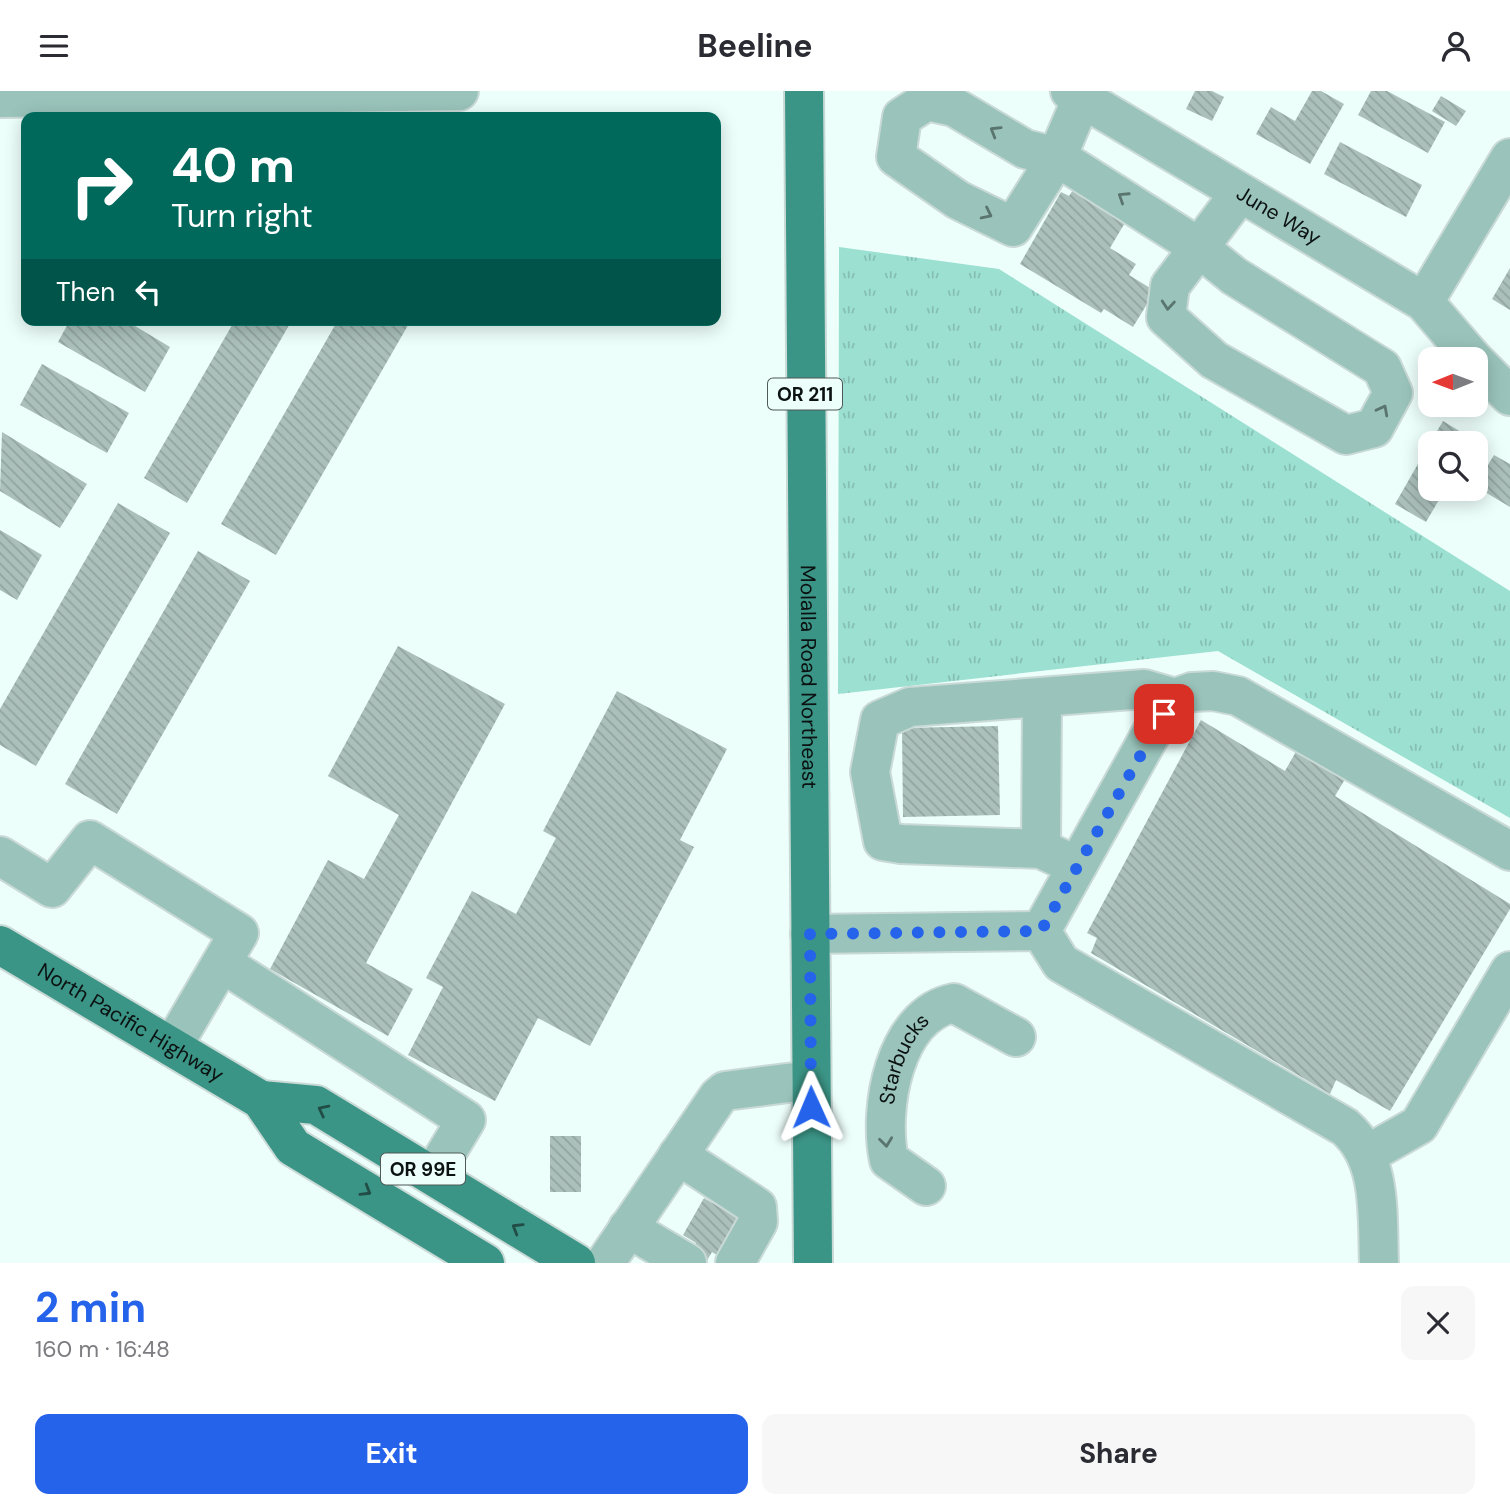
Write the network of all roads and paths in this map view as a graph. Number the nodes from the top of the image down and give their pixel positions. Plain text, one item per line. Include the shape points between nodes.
1 (459, 91) edge
2 (804, 91) edge
3 (263, 92) edge
4 (1076, 95) edge
5 (0, 98) edge
6 (1510, 158) edge
7 (1240, 193) junction
8 (1197, 246) junction
9 (1424, 302) junction
10 (1463, 347) edge
11 (1488, 374) edge
12 (1510, 396) edge
13 (1042, 697) junction
14 (1175, 698) junction
15 (1041, 849) junction
16 (1510, 851) edge
17 (0, 856) edge
18 (1077, 866) junction
19 (1041, 931) junction
20 (810, 934) junction
21 (0, 944) edge
22 (222, 963) junction
23 (1510, 971) edge
24 (1016, 1037) dead end
25 (172, 1047) junction
26 (811, 1080) junction
27 (261, 1100) junction
28 (1368, 1154) junction
29 (678, 1155) junction
30 (433, 1175) junction
31 (926, 1186) dead end
32 (409, 1217) junction
33 (628, 1228) junction
34 (485, 1263) edge
35 (576, 1263) edge
36 (605, 1263) edge
37 (687, 1263) edge
38 (735, 1263) edge
39 (813, 1263) edge
40 (1379, 1263) edge

1 - 3 street
2 - 20 main road, Molalla Road Northeast / OR 211
3 - 5 street
4 - 7 street, June Way
8 -> 4 street via 1057,157
6 - 9 street
7 - 8 street
7 - 9 street, June Way
8 -> 8 street via 1170,286 1166,317 1214,360 1346,435 1374,428 1393,393 1382,368 1234,276
9 - 10 street, June Way
11 - 12 street, June Way
13 - 14 street via 1144,689
13 - 15 street
13 - 15 street via 910,707 880,720 870,772 883,841
14 - 16 street via 1213,691 1238,696
14 - 18 street
15 - 18 street
17 - 22 street via 52,888 90,839 239,933
18 - 19 street
19 - 20 street
19 - 28 street via 1060,963 1345,1127
20 - 26 main road, Molalla Road Northeast / OR 211
21 - 25 main road, North Pacific Highway / OR 99E
22 - 25 street
22 - 30 street via 466,1120
23 - 28 street via 1419,1125
24 -> 31 street, Starbucks via 954,1003 939,1006 920,1021 891,1072 884,1137 889,1160
25 - 27 main road, North Pacific Highway / OR 99E
26 - 29 street via 725,1091
26 - 39 main road, Molalla Road Northeast / OR 211
30 -> 27 main road, North Pacific Highway / OR 99E via 316,1105
27 -> 32 main road, North Pacific Highway / OR 99E via 293,1147
28 - 40 street
29 - 33 street
29 - 38 street via 757,1207 758,1222
30 - 32 main road
35 -> 30 main road, North Pacific Highway / OR 99E
32 - 34 main road, North Pacific Highway / OR 99E
33 - 36 street
33 - 37 street

